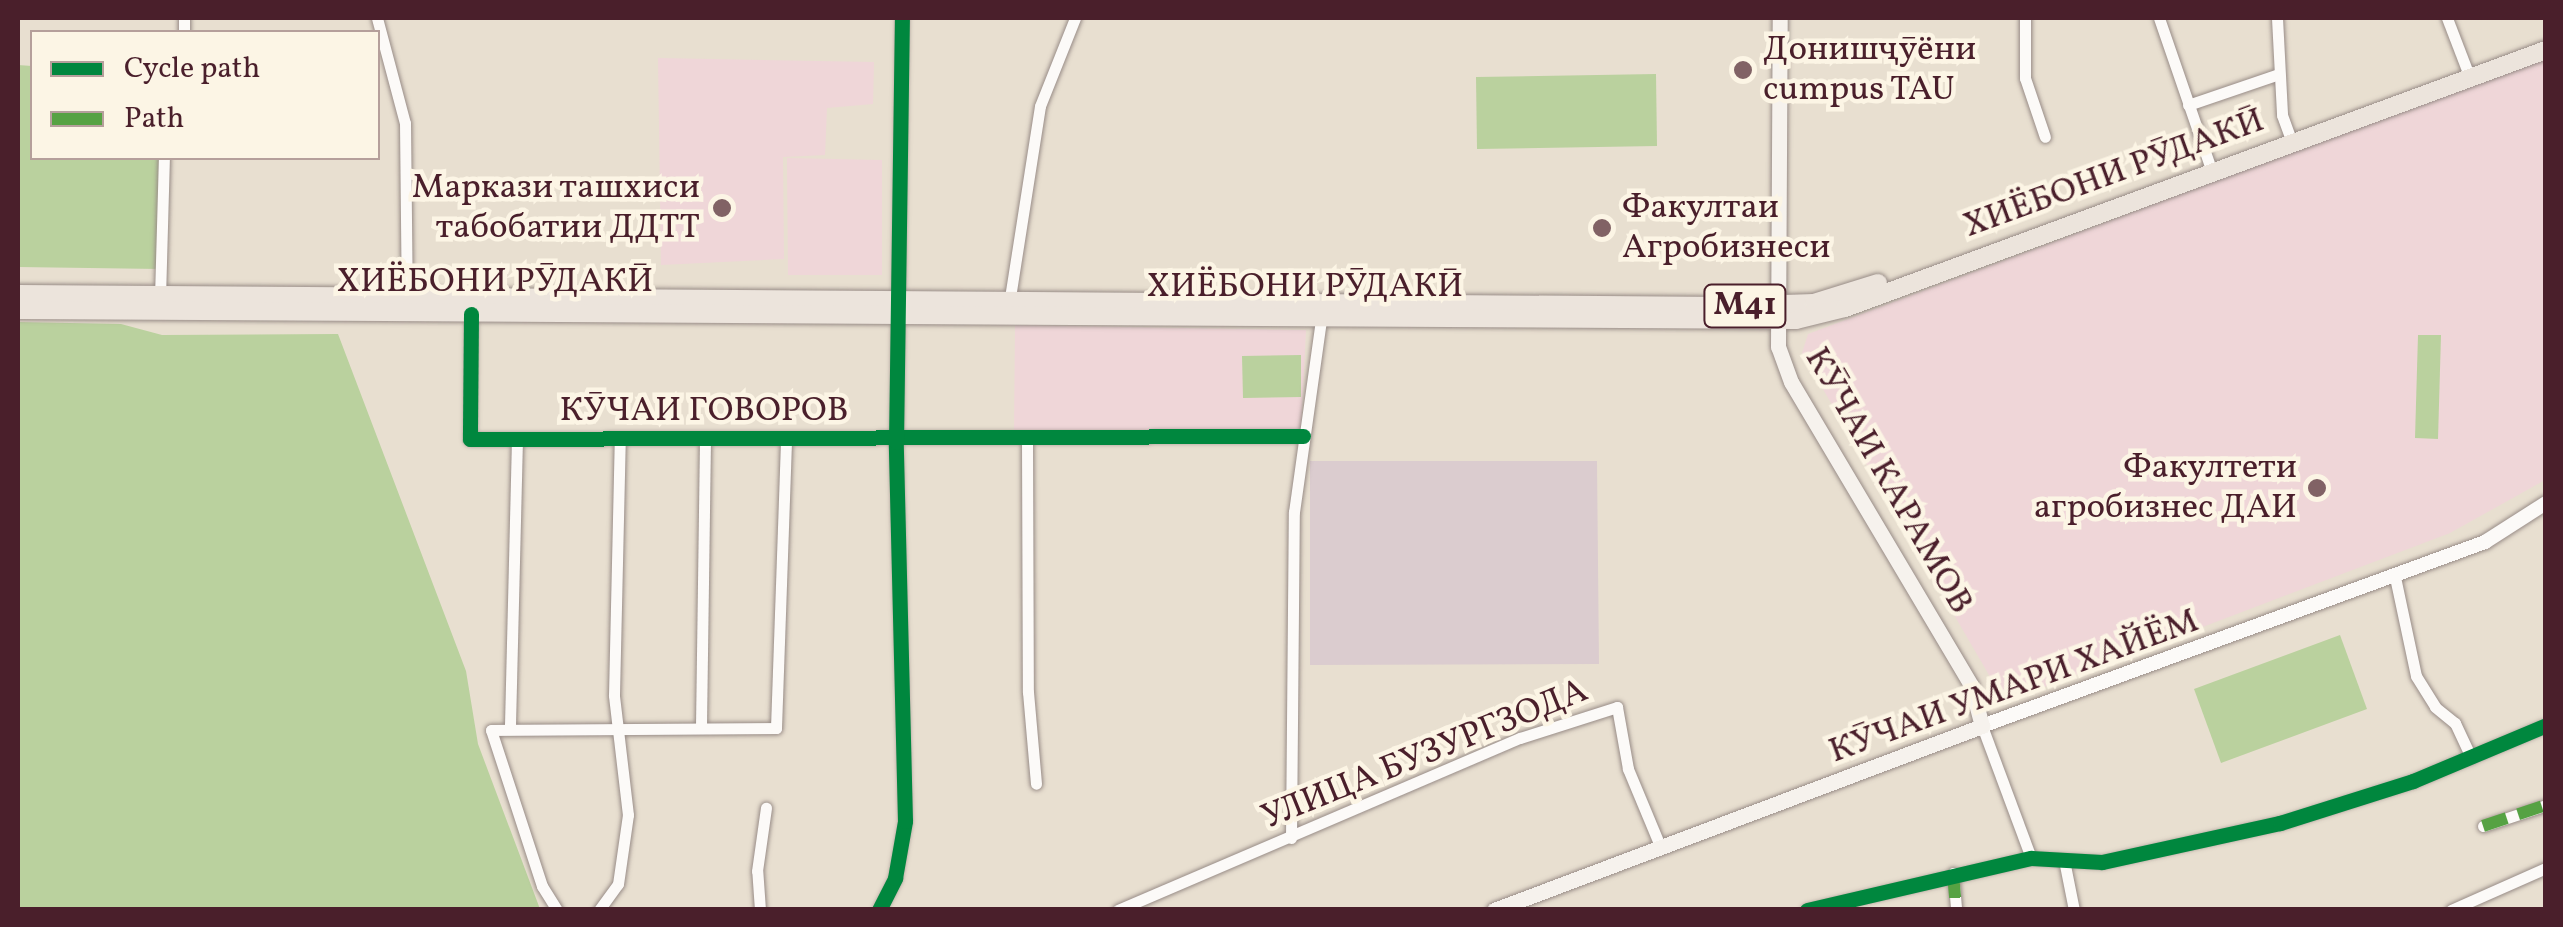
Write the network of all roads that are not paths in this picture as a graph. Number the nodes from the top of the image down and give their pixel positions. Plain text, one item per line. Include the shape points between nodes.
1 (377, 18) edge
2 (902, 18) edge
3 (1075, 18) edge
4 (1780, 18) edge
5 (2025, 18) edge
6 (2159, 18) edge
7 (2277, 18) edge
8 (2446, 18) edge
9 (2546, 40) edge
10 (2546, 50) edge
11 (2468, 73) junction
12 (2279, 74) junction
13 (2188, 105) junction
14 (2045, 136) dead end
15 (2290, 138) junction
16 (164, 160) edge
17 (2210, 167) junction
18 (18, 294) edge
19 (160, 303) junction
20 (407, 305) junction
21 (667, 307) junction
22 (898, 309) junction
23 (18, 310) edge
24 (1009, 310) junction
25 (1352, 312) junction
26 (1774, 313) junction
27 (471, 314) junction
28 (1321, 320) junction
29 (1303, 436) junction
30 (1027, 439) junction
31 (517, 440) junction
32 (620, 440) junction
33 (705, 440) junction
34 (786, 442) junction
35 (896, 442) junction
36 (2546, 503) edge
37 (2395, 576) junction
38 (510, 725) junction
39 (2546, 725) edge
40 (617, 726) junction
41 (701, 726) junction
42 (1982, 726) junction
43 (2471, 758) junction
44 (1036, 784) dead end
45 (2546, 805) edge
46 (766, 808) dead end
47 (2482, 826) dead end
48 (1291, 838) junction
49 (1660, 846) junction
50 (2030, 858) junction
51 (2064, 860) junction
52 (2546, 868) edge
53 (1953, 873) junction
54 (557, 910) edge
55 (599, 910) edge
56 (760, 910) edge
57 (879, 910) edge
58 (1118, 910) edge
59 (1494, 910) edge
60 (1807, 910) edge
61 (1956, 910) edge
62 (2074, 910) edge
63 (2451, 910) edge

1 - 20 street via 405,124
2 - 22 street
3 - 24 street via 1040,106
4 - 26 main road, КӮЧАИ КАРАМОВ
5 - 14 street via 2024,78
6 - 13 street
7 - 12 street
8 - 11 street
9 - 11 highway, M41
10 - 11 highway
11 - 15 highway, M41
12 - 13 street
12 - 15 street
13 - 17 street
15 - 17 highway, M41
16 - 19 street
17 - 26 highway, M41 via 1842,296
18 - 19 highway
19 - 20 highway, ХИЁБОНИ РӮДАКӢ
19 - 23 highway, ХИЁБОНИ РӮДАКӢ
20 - 21 highway, M41
20 - 27 highway, ХИЁБОНИ РӮДАКӢ
21 - 22 highway, M41
21 - 27 highway, ХИЁБОНИ РӮДАКӢ
22 - 24 highway, M41
22 - 35 street
24 - 25 highway, M41
24 - 28 highway, ХИЁБОНИ РӮДАКӢ
25 - 26 highway, M41
25 - 28 highway, ХИЁБОНИ РӮДАКӢ
26 - 42 main road, КӮЧАИ КАРАМОВ via 1792,382 1970,685
27 - 31 street, КӮЧАИ ГОВОРОВ via 470,439
28 - 29 street
29 - 30 street, КӮЧАИ ГОВОРОВ
29 - 48 street via 1294,512
30 - 35 street, КӮЧАИ ГОВОРОВ
30 - 44 street via 1028,692
31 - 32 street, КӮЧАИ ГОВОРОВ
31 - 38 street
32 - 33 street, КӮЧАИ ГОВОРОВ
32 - 40 street
33 - 34 street, КӮЧАИ ГОВОРОВ
33 - 41 street
34 - 35 street, КӮЧАИ ГОВОРОВ
34 - 41 street via 776,728
35 - 57 street via 906,821 896,878
36 - 37 street, КӮЧАИ УМАРИ ХАЙЁМ via 2485,542
37 - 42 street, КӮЧАИ УМАРИ ХАЙЁМ
37 - 43 street via 2416,676 2435,708 2455,723
38 - 40 street
38 - 54 street via 490,730 542,886
39 - 43 street
40 - 41 street
40 - 55 street via 628,780 626,855 618,884
42 - 49 main road, КӮЧАИ УМАРИ ХАЙЁМ
42 - 50 street
43 - 51 street via 2280,822 2102,862
45 - 47 street
46 - 56 street via 757,871
48 - 49 street, УЛИЦА БУЗУРГЗОДА via 1520,738 1617,707 1628,769
48 - 58 street, УЛИЦА БУЗУРГЗОДА
49 - 59 main road, КӮЧАИ УМАРИ ХАЙЁМ
50 - 51 street
50 - 53 street
51 - 62 street
52 - 63 street
53 - 60 street
53 - 61 street

